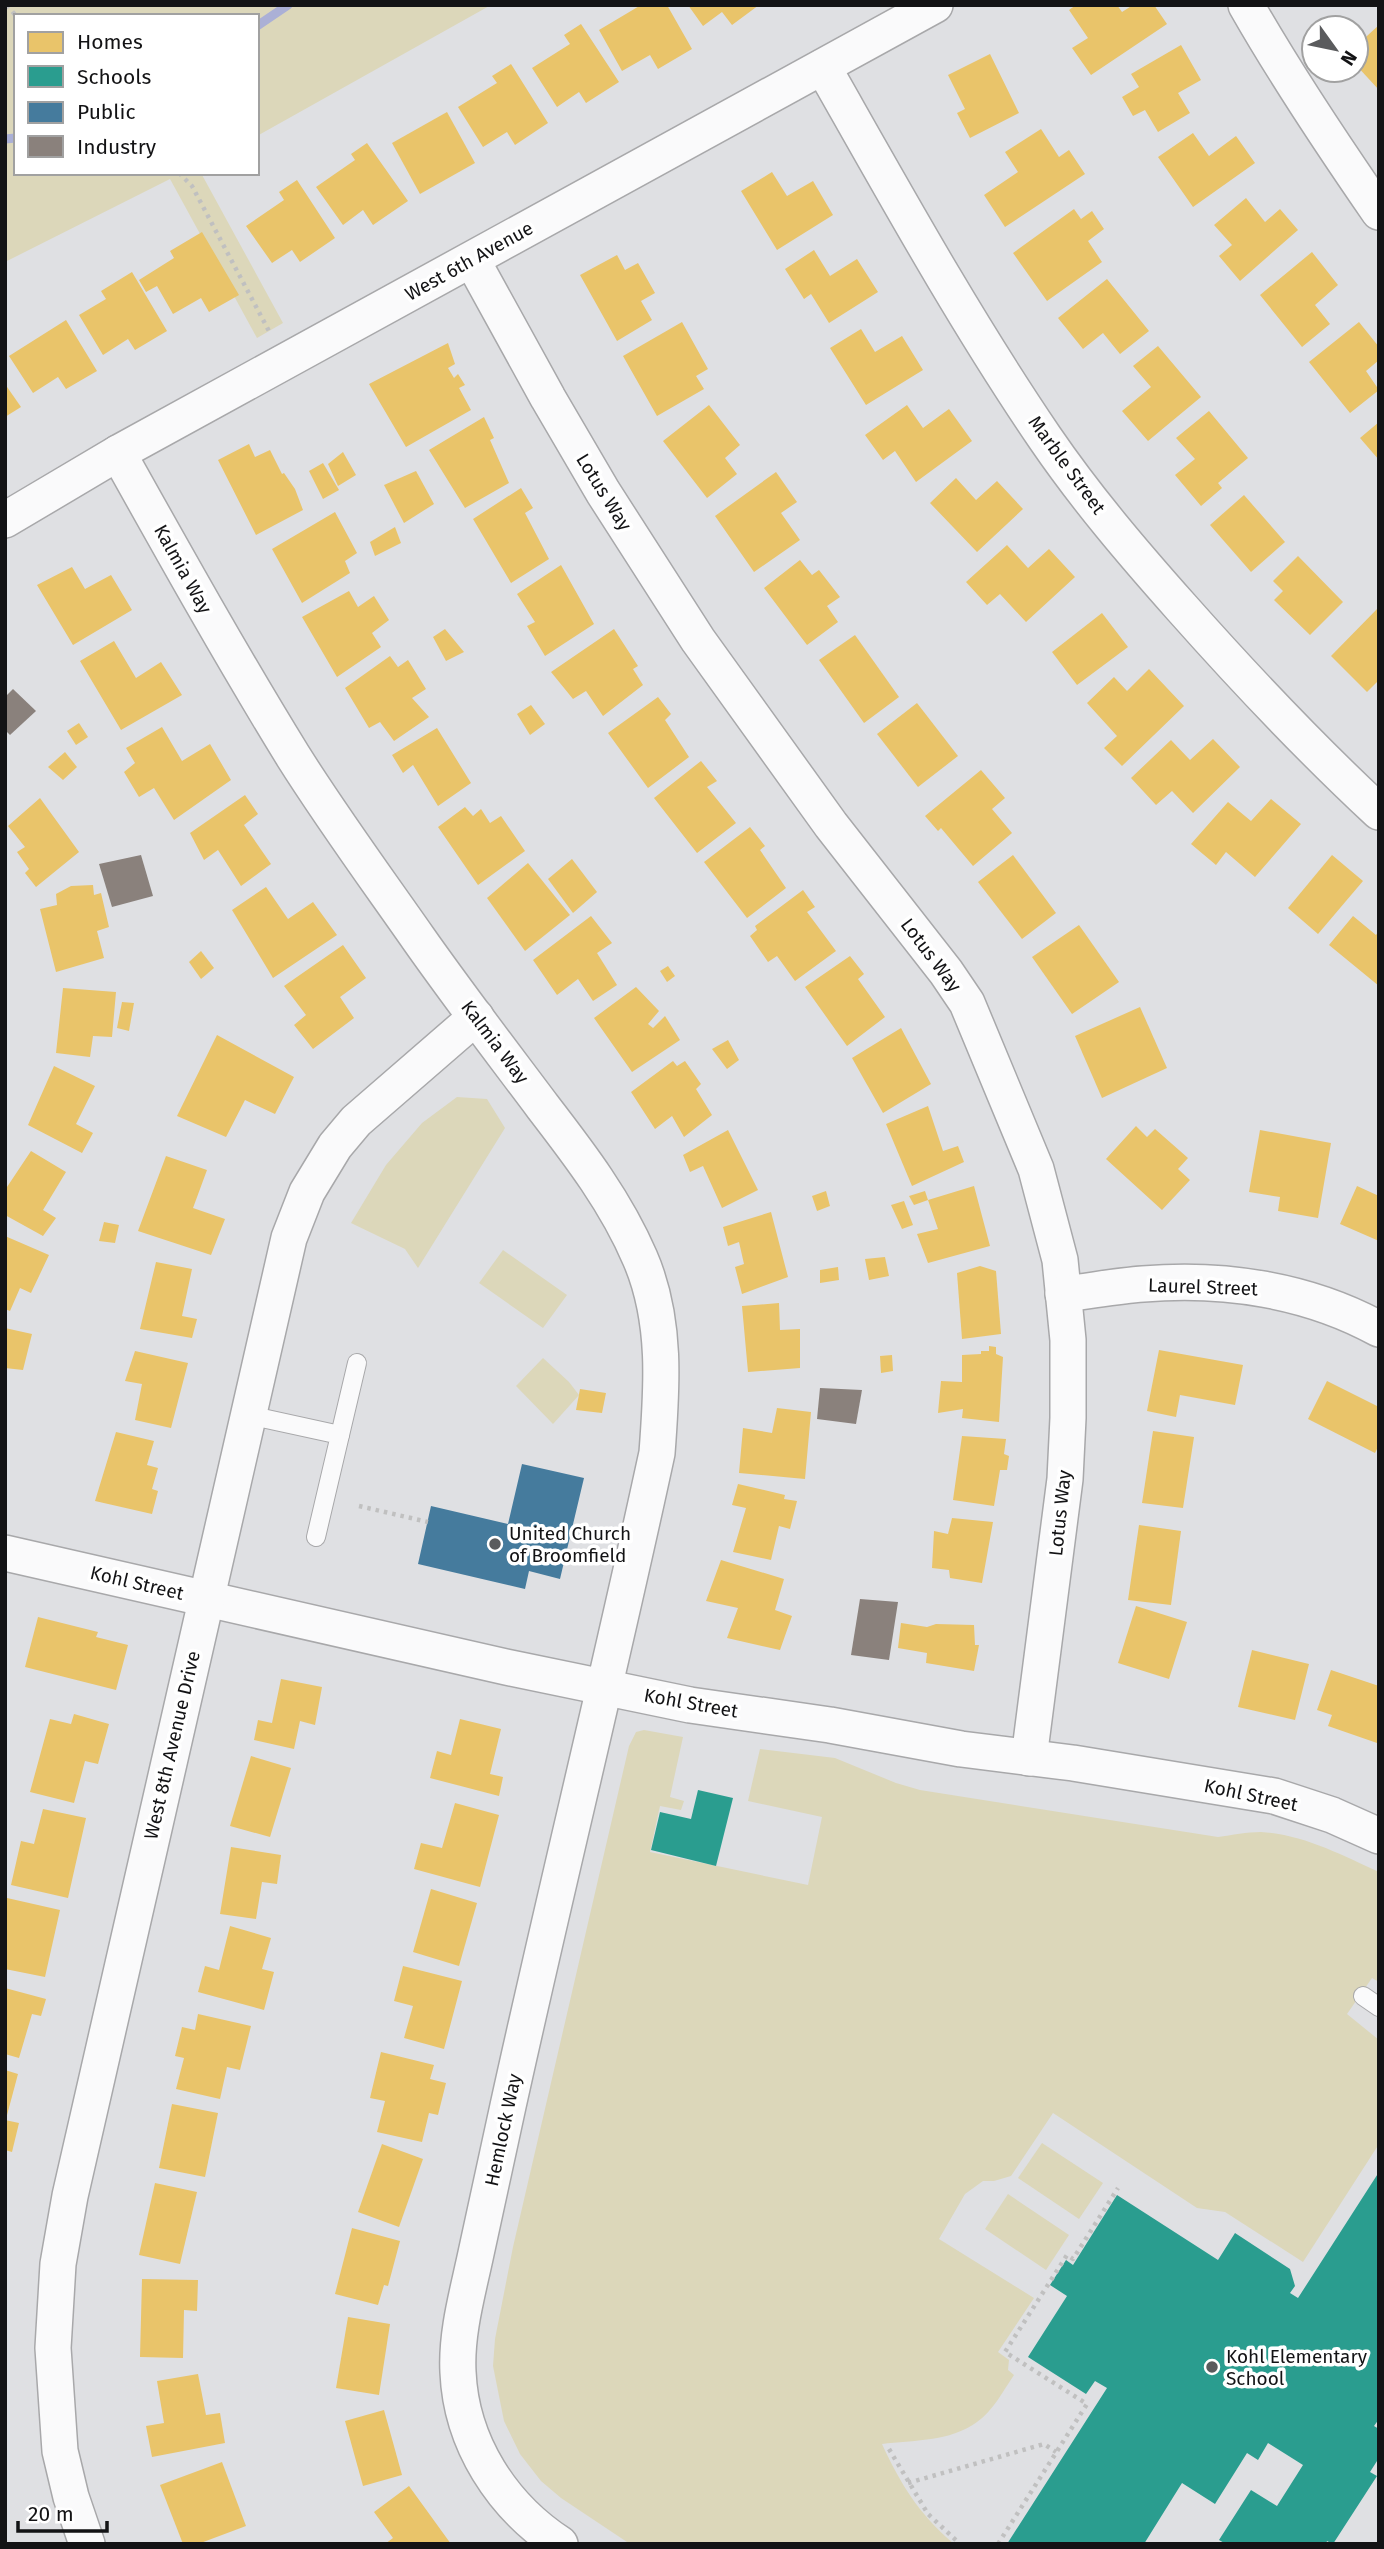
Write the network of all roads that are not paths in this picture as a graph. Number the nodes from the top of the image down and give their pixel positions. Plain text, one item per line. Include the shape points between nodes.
1 (935, 5) edge
2 (1246, 5) edge
3 (822, 67) junction
4 (1379, 212) edge
5 (472, 260) junction
6 (118, 453) junction
7 (5, 520) edge
8 (1379, 812) edge
9 (476, 1017) junction
10 (1063, 1294) junction
11 (1379, 1329) edge
12 (357, 1363) dead end
13 (248, 1415) junction
14 (340, 1435) junction
15 (316, 1537) dead end
16 (5, 1553) edge
17 (205, 1599) junction
18 (603, 1687) junction
19 (1029, 1758) junction
20 (1379, 1836) edge
21 (1363, 1996) dead end
22 (1379, 2007) edge
23 (87, 2544) edge
24 (560, 2544) edge

1 - 3 street, West 6th Avenue
2 - 4 street
3 - 5 street, West 6th Avenue
3 - 8 street, Marble Street via 954,296 1087,494 1256,691
5 - 6 street, West 6th Avenue
5 - 10 street, Lotus Way via 603,492 698,640 967,1003 1036,1169 1060,1260
6 - 7 street, West 6th Avenue
6 - 9 street, Kalmia Way via 295,758
9 - 13 street, West 8th Avenue Drive via 356,1121 307,1192 289,1238
9 - 18 street, Kalmia Way via 592,1171 642,1261 654,1304 662,1352 657,1453
10 - 11 street, Laurel Street via 1144,1283 1256,1286 1331,1308
10 - 19 street, Lotus Way via 1068,1340 1065,1479
12 - 14 lane
13 - 14 lane
13 - 17 street, West 8th Avenue Drive
14 - 15 lane
16 - 17 street, Kohl Street
17 - 18 street, Kohl Street
17 - 23 street, West 8th Avenue Drive via 58,2264 53,2348 60,2451
18 - 19 street, Kohl Street
18 - 24 street, Hemlock Way via 469,2285 458,2371 468,2427 495,2482 521,2514
19 - 20 street, Kohl Street via 1274,1796
21 - 22 lane

